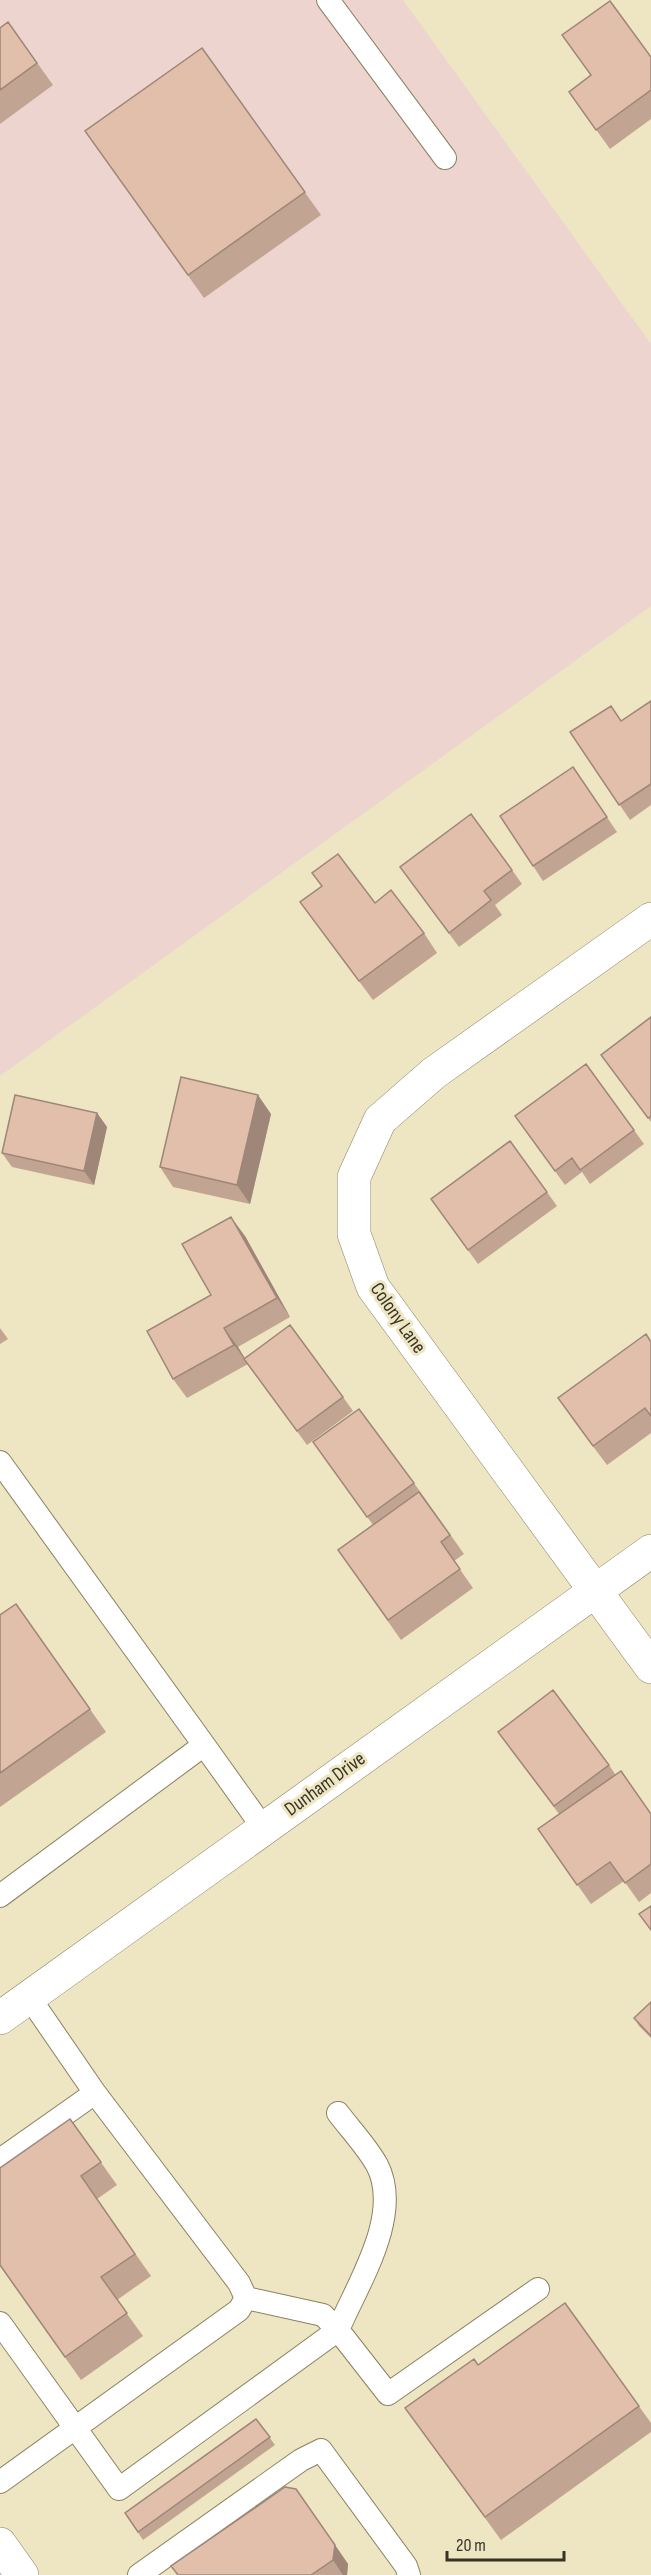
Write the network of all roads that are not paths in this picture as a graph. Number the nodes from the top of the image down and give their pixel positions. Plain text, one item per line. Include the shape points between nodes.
1 (328, 0) edge
2 (445, 158) dead end
3 (651, 919) edge
4 (0, 1462) edge
5 (651, 1551) edge
6 (596, 1590) junction
7 (651, 1667) edge
8 (204, 1745) junction
9 (264, 1829) junction
10 (0, 1896) edge
11 (29, 1997) junction
12 (0, 2018) edge
13 (94, 2093) junction
14 (338, 2113) dead end
15 (0, 2160) edge
16 (537, 2289) dead end
17 (246, 2298) junction
18 (0, 2323) edge
19 (338, 2330) junction
20 (76, 2426) junction
21 (0, 2482) edge
22 (0, 2544) edge
23 (22, 2575) edge
24 (139, 2575) edge
25 (409, 2575) edge

1 - 2 lane
3 - 6 street, Colony Lane via 434,1072 380,1120 354,1177 354,1234 374,1287
4 - 8 lane
5 - 6 street, Dunham Drive
6 - 7 street, Colony Lane
6 - 9 street, Dunham Drive
8 - 9 lane
8 - 10 lane
9 - 11 street, Dunham Drive
11 - 12 street, Dunham Drive
11 - 13 lane
13 - 15 lane
13 - 17 lane
14 - 19 lane via 377,2166 386,2196 382,2230
16 - 19 lane via 388,2394
17 - 19 lane via 323,2316
17 - 20 lane via 240,2310
18 - 20 lane
19 - 20 lane via 119,2489
20 - 21 lane
22 - 23 street
24 - 25 lane via 301,2460 321,2450

